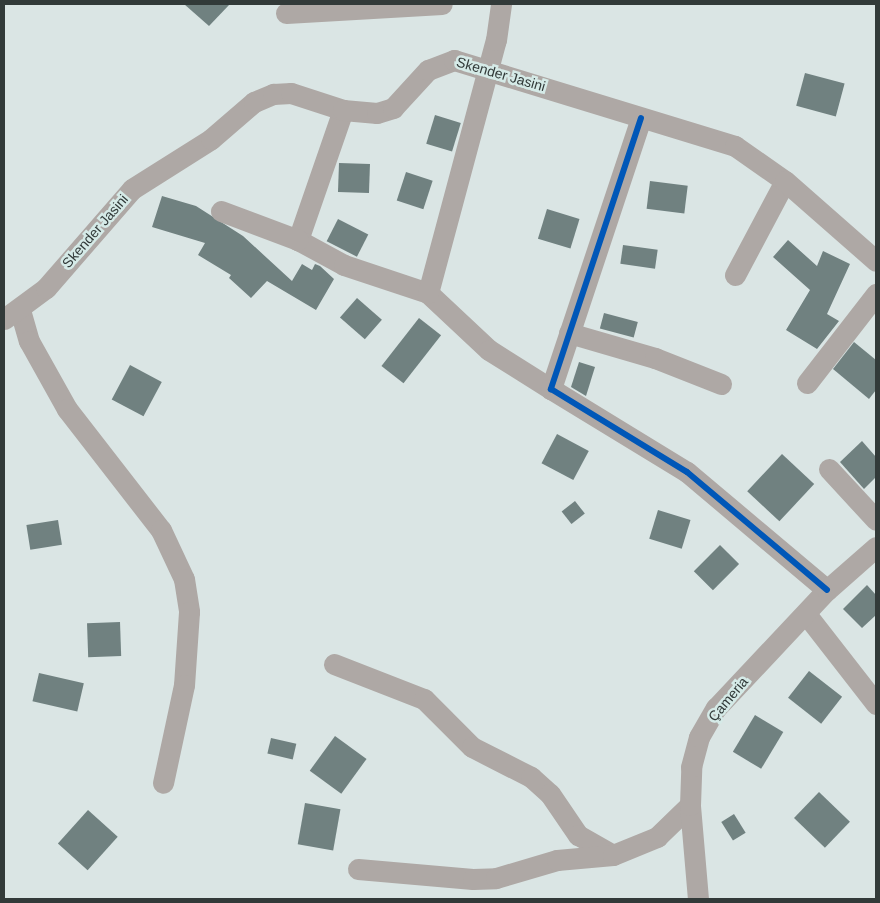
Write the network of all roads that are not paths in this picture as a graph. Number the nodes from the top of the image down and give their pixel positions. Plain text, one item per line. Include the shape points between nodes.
1 (442, 4) edge
2 (495, 8) edge
3 (286, 12) dead end
4 (487, 67) junction
5 (343, 110) junction
6 (641, 118) junction
7 (784, 181) junction
8 (221, 211) dead end
9 (298, 240) junction
10 (876, 261) edge
11 (735, 275) dead end
12 (428, 293) junction
13 (876, 294) edge
14 (12, 315) edge
15 (569, 333) junction
16 (807, 382) dead end
17 (721, 384) dead end
18 (551, 389) junction
19 (829, 469) dead end
20 (876, 520) edge
21 (876, 547) edge
22 (827, 590) junction
23 (806, 614) junction
24 (334, 664) dead end
25 (876, 704) edge
26 (163, 783) dead end
27 (690, 805) junction
28 (613, 855) junction
29 (358, 869) dead end
30 (698, 899) edge

1 - 3 street
2 - 4 street
4 - 5 street, Skender Jasini via 440,61 393,108 377,113
4 - 6 street, Skender Jasini
4 - 12 street
5 - 9 street
5 - 14 street, Skender Jasini via 291,93 273,94 254,102 211,139 132,189 46,288
6 - 7 street, Skender Jasini via 736,146
6 - 15 street
7 - 10 street, Skender Jasini
7 - 11 street
8 - 9 street
9 - 12 street via 344,265
12 - 18 street via 489,350
13 - 16 street
14 - 26 street via 67,409 151,515 184,580 189,612 184,684
15 - 17 street via 655,358
15 - 18 street
18 - 22 street via 687,472
19 - 20 street
21 - 22 street, Çameria
22 - 23 street, Çameria
23 - 25 street
23 - 27 street, Çameria via 716,708 699,737 691,767
24 - 28 street via 424,699 472,747 532,777 550,794 578,835
27 - 28 street via 657,837
27 - 30 street, Çameria
28 - 29 street via 557,860 496,878

